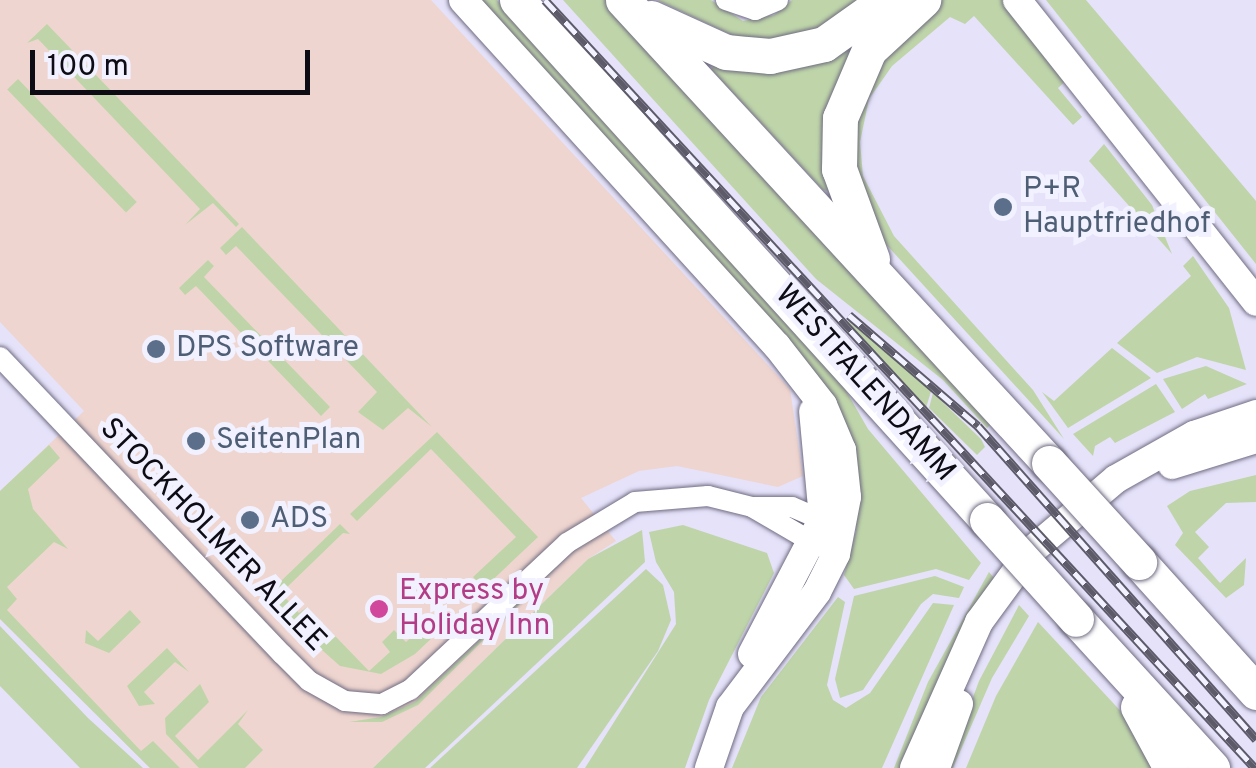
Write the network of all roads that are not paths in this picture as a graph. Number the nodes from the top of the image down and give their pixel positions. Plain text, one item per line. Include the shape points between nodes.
1 (463, 0) edge
2 (517, 0) edge
3 (726, 0) edge
4 (778, 0) edge
5 (886, 0) edge
6 (923, 0) edge
7 (1017, 0) edge
8 (1038, 0) edge
9 (627, 4) edge
10 (1256, 274) edge
11 (880, 278) junction
12 (1256, 302) edge
13 (0, 357) edge
14 (1256, 414) edge
15 (1256, 439) edge
16 (829, 537) junction
17 (1108, 654) junction
18 (1256, 692) edge
19 (709, 768) edge
20 (914, 768) edge
21 (936, 768) edge
22 (1171, 768) edge
23 (1212, 768) edge

1 - 16 street via 777,346 823,406 842,450
2 - 17 highway, WESTFALENDAMM, bridge
3 - 4 street via 755,10
5 - 9 highway via 824,44 770,56 726,52
6 - 11 highway via 869,50 840,118 845,190
7 - 12 street
8 - 10 street
9 - 11 highway
11 - 18 highway, bridge
13 - 16 street, STOCKHOLMER ALLEE via 309,680 362,705 410,690 567,543 635,502 684,494 752,508 792,507
14 - 20 street via 1194,435 1126,472 1031,551 979,622
15 - 21 street via 1200,453 1144,479 1043,564 992,630
16 - 19 street via 817,592 730,707
17 - 22 highway
17 - 23 highway, WESTFALENDAMM

